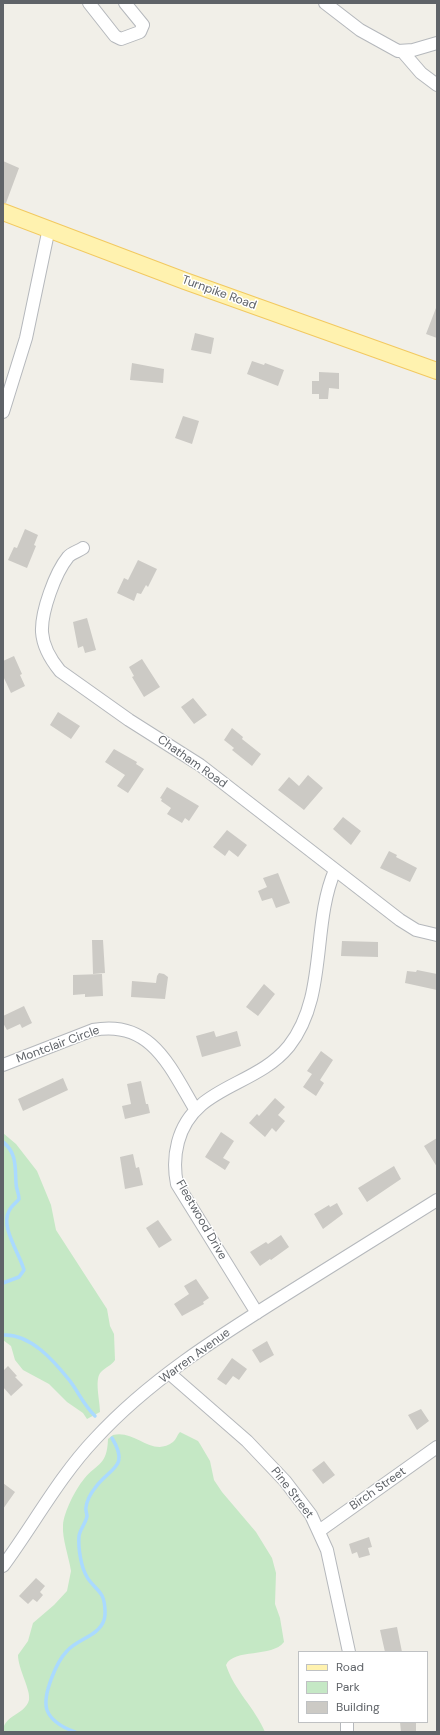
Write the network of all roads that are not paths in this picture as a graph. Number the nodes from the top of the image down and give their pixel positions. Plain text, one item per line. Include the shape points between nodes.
1 (89, 3) edge
2 (125, 3) edge
3 (325, 3) edge
4 (437, 43) edge
5 (402, 51) junction
6 (437, 85) edge
7 (3, 212) edge
8 (49, 228) junction
9 (437, 371) edge
10 (3, 412) edge
11 (83, 548) dead end
12 (336, 870) junction
13 (437, 935) edge
14 (3, 1065) edge
15 (195, 1109) junction
16 (437, 1200) edge
17 (257, 1312) junction
18 (169, 1373) junction
19 (437, 1447) edge
20 (320, 1531) junction
21 (3, 1566) edge
22 (349, 1651) edge

1 - 2 street via 115,36 121,39 140,32 143,25
3 - 5 street via 360,30
4 - 5 street
5 - 6 street via 421,73
7 - 8 main road, Turnpike Road
8 - 9 main road, Turnpike Road via 185,281
8 - 10 street via 26,338
11 - 12 street, Chatham Road via 68,556 52,586 42,632 51,660 60,671 129,720 200,765
12 - 13 street, Chatham Road via 400,920 416,930
12 - 15 street, Fleetwood Drive via 324,904 314,987 298,1033 287,1048 268,1064 207,1099
14 - 15 street, Montclair Circle via 93,1030 107,1027 124,1029 143,1038 159,1051
15 - 17 street, Fleetwood Drive via 185,1124 177,1145 174,1165 177,1184
16 - 17 street, Warren Avenue
17 - 18 street, Warren Avenue
18 - 20 street, Pine Street via 247,1441 285,1481
18 - 21 street, Warren Avenue via 125,1409 84,1452
19 - 20 street, Birch Street
20 - 22 street, Pine Street via 333,1570

